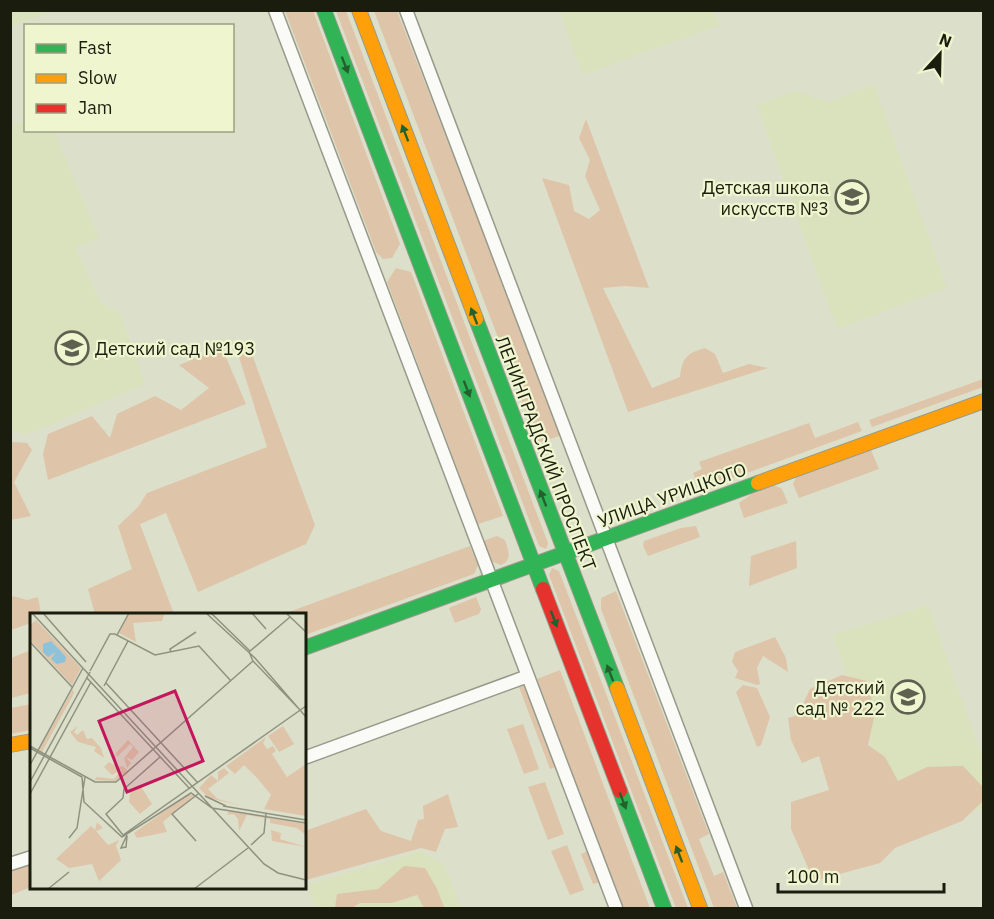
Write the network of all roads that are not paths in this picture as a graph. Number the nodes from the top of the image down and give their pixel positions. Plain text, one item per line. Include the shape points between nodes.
1 (275, 10) edge
2 (324, 10) edge
3 (359, 10) edge
4 (406, 10) edge
5 (984, 401) edge
6 (605, 538) junction
7 (564, 553) junction
8 (534, 564) junction
9 (492, 580) junction
10 (306, 647) edge
11 (528, 676) junction
12 (30, 741) edge
13 (10, 745) edge
14 (306, 757) edge
15 (30, 857) edge
16 (10, 864) edge
17 (616, 909) edge
18 (663, 909) edge
19 (700, 909) edge
20 (746, 909) edge

1 - 9 street
2 -> 8 main road
7 -> 3 main road, ЛЕНИНГРАДСКИЙ ПРОСПЕКТ
4 - 6 street
5 - 6 main road, УЛИЦА УРИЦКОГО
6 - 7 main road, УЛИЦА УРИЦКОГО
6 - 20 street
7 - 8 main road, УЛИЦА УРИЦКОГО
19 -> 7 main road, ЛЕНИНГРАДСКИЙ ПРОСПЕКТ
8 - 9 main road, УЛИЦА УРИЦКОГО
8 -> 18 main road
9 - 10 main road, УЛИЦА УРИЦКОГО
9 - 11 street
11 - 14 street
11 - 17 street
12 - 13 main road
15 - 16 street

